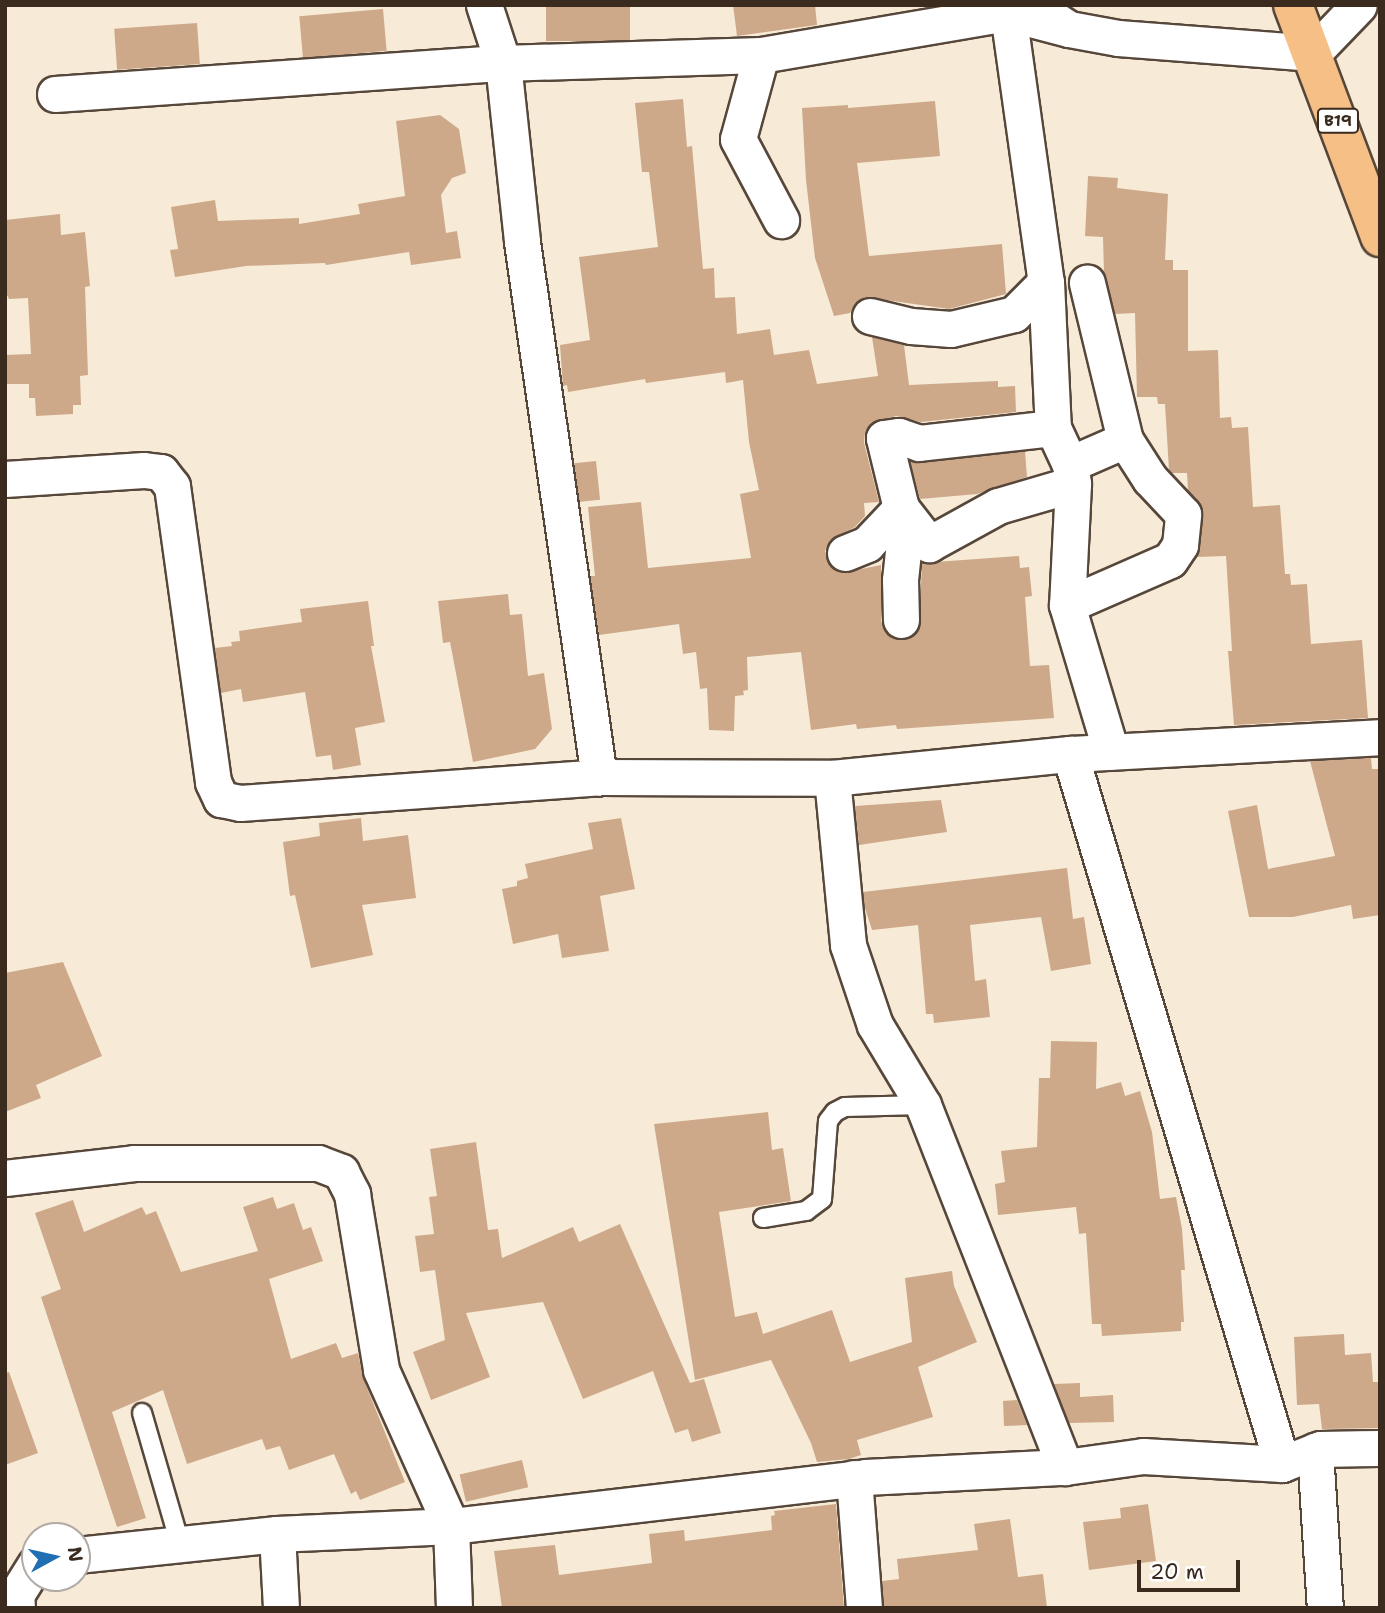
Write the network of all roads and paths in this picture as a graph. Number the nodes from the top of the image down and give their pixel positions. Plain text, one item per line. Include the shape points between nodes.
1 (484, 5) edge
2 (1293, 5) edge
3 (1359, 5) edge
4 (1022, 9) edge
5 (1313, 53) junction
6 (761, 55) junction
7 (503, 63) junction
8 (55, 94) dead end
9 (1376, 217) edge
10 (781, 220) dead end
11 (1046, 282) junction
12 (1087, 283) dead end
13 (870, 316) dead end
14 (1053, 428) junction
15 (1125, 440) junction
16 (1072, 474) junction
17 (5, 479) edge
18 (901, 508) junction
19 (845, 553) dead end
20 (1067, 605) junction
21 (901, 620) dead end
22 (1380, 737) edge
23 (1111, 751) junction
24 (1070, 754) junction
25 (599, 777) junction
26 (832, 778) junction
27 (923, 1105) junction
28 (5, 1178) edge
29 (763, 1219) dead end
30 (142, 1413) dead end
31 (1380, 1448) edge
32 (1315, 1451) junction
33 (1282, 1464) junction
34 (1065, 1466) junction
35 (854, 1478) junction
36 (452, 1526) junction
37 (277, 1534) junction
38 (180, 1544) junction
39 (91, 1554) edge
40 (21, 1587) edge
41 (17, 1608) edge
42 (281, 1608) edge
43 (454, 1608) edge
44 (864, 1608) edge
45 (1325, 1608) edge

1 - 7 street
2 - 5 highway, B19
3 - 5 street
4 - 5 street via 1069,29 1118,38
4 - 6 street
4 - 11 street
5 - 9 highway, B19
6 - 7 street
6 - 10 street via 738,139
7 - 8 street
7 - 25 street via 522,242
11 - 13 street via 1014,314 951,329
11 - 14 street
12 - 15 street
14 - 16 street
14 - 18 street via 919,443 898,436 884,438
15 - 16 street
15 - 20 street via 1150,479 1183,514 1180,545 1170,561
16 - 18 street via 998,506 929,544
16 - 20 street
17 - 25 street via 144,470 161,472 172,486 213,782 221,799 240,803
18 - 19 street via 867,544
18 - 21 street
20 - 23 street
22 - 23 street
23 - 24 street
24 - 26 street
24 - 33 street
25 - 26 street
26 - 27 street via 848,945 875,1024
27 - 29 lane via 835,1111 828,1121 822,1199 806,1211
27 - 34 street
28 - 36 street via 134,1163 318,1163 341,1172 352,1194 381,1370
30 - 38 lane
31 - 32 street
32 - 33 street
32 - 45 street
33 - 34 street via 1143,1456
34 - 35 street
35 - 36 street
35 - 44 street
36 - 37 street
36 - 43 street
37 - 38 street
37 - 42 street
38 - 39 street
40 - 41 street

